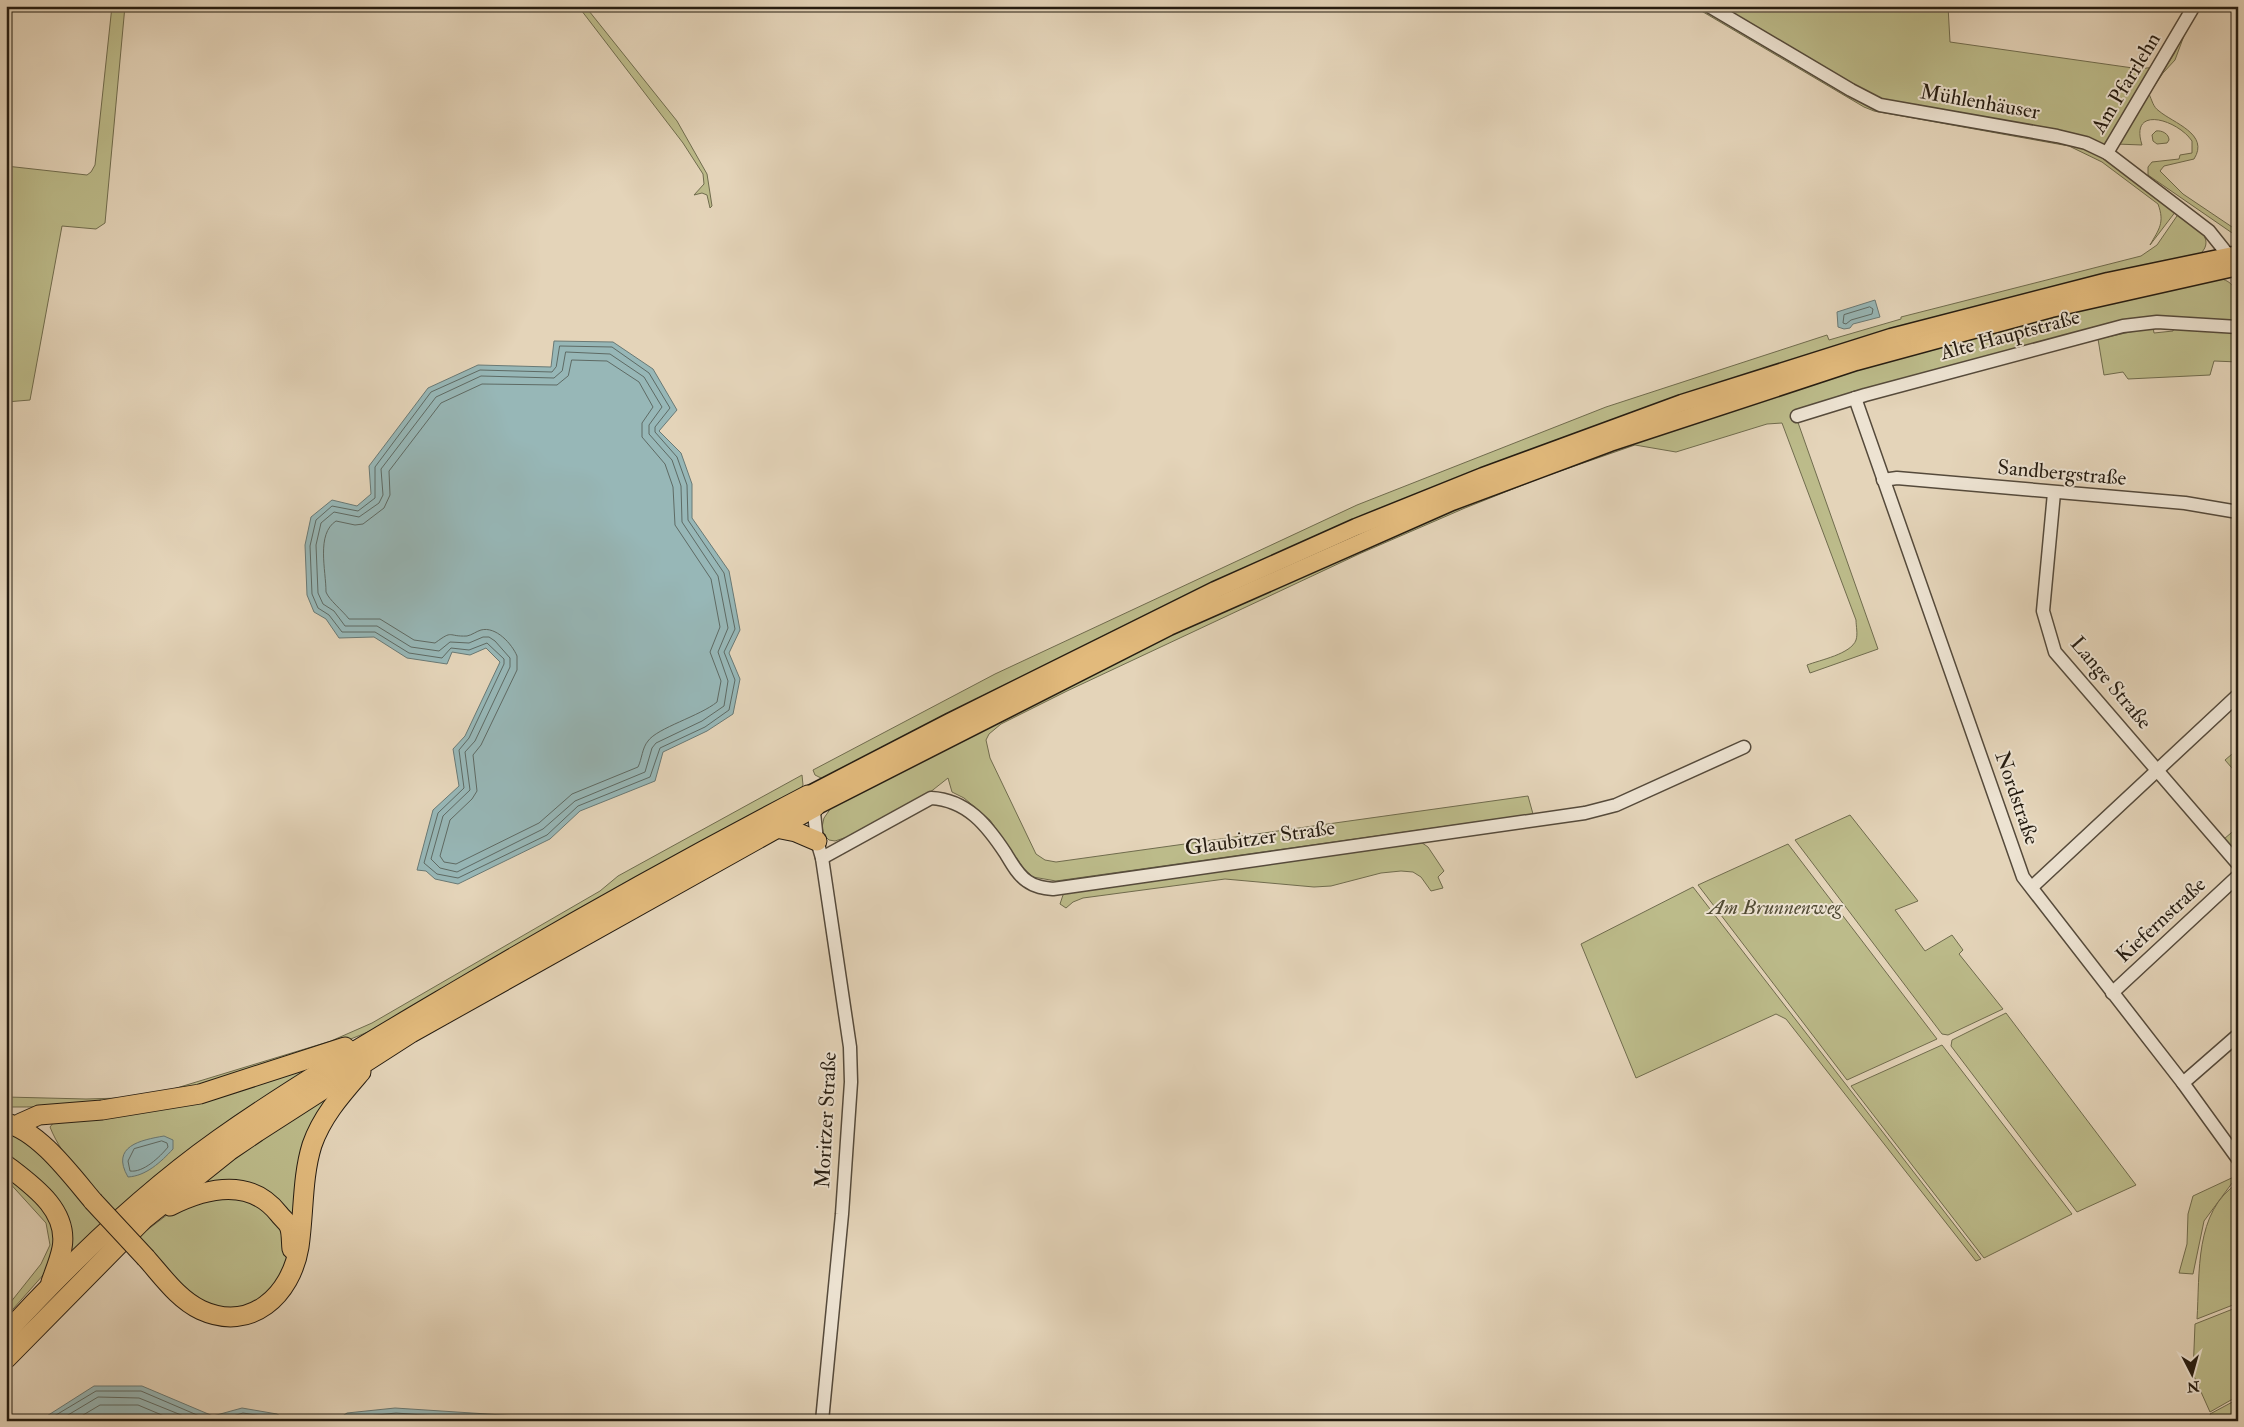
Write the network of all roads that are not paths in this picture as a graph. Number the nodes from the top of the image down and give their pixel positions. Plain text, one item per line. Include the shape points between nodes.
1 (1709, 6) edge
2 (2194, 6) edge
3 (2107, 154) junction
4 (2236, 264) edge
5 (2238, 327) edge
6 (1854, 398) junction
7 (1797, 416) dead end
8 (1883, 480) junction
9 (2054, 492) junction
10 (2238, 512) edge
11 (2238, 695) edge
12 (1744, 747) dead end
13 (2158, 770) junction
14 (812, 801) junction
15 (776, 828) junction
16 (820, 850) junction
17 (2238, 864) edge
18 (2238, 876) edge
19 (2032, 887) junction
20 (2112, 993) junction
21 (2238, 1035) edge
22 (376, 1037) junction
23 (375, 1056) junction
24 (2183, 1083) junction
25 (12, 1125) edge
26 (2238, 1159) edge
27 (6, 1165) edge
28 (144, 1219) junction
29 (294, 1263) junction
30 (50, 1286) junction
31 (6, 1333) edge
32 (6, 1359) edge
33 (822, 1421) edge

1 - 3 street, Mühlenhäuser via 1880,105 2057,136 2086,143
2 - 3 street, Am Pfarrlehn
3 - 4 street, Mühlenhäuser via 2209,230
4 - 14 main road via 2051,309 1856,362 1610,443 1452,502 1169,627
5 - 6 street, Alte Hauptstraße via 2157,322 2135,324
6 - 7 street, Alte Hauptstraße
6 - 8 street, Nordstraße
8 - 9 street, Sandbergstraße via 1897,478
8 - 19 street, Nordstraße via 2023,877
9 - 10 street, Sandbergstraße
9 - 13 street, Lange Straße via 2043,611 2055,652
11 - 13 street
12 - 16 street, Glaubitzer Straße via 1616,805 1585,813 1053,889 1028,882 985,824 959,805 943,799 931,798
13 - 17 street, Lange Straße
13 - 19 street
14 - 15 highway
14 - 16 street, Moritzer Straße
14 - 22 highway via 617,898
15 - 16 highway via 796,832
15 - 23 highway
16 - 33 street, Moritzer Straße via 850,1046 851,1082
18 - 20 street, Kiefernstraße
19 - 20 street, Nordstraße
20 - 24 street, Nordstraße
21 - 24 street
22 - 25 highway via 200,1094 102,1110 39,1115
22 - 30 highway via 216,1141 125,1214
23 - 28 highway via 243,1141
23 - 29 highway via 331,1106 313,1144 299,1248
24 - 26 street, Nordstraße
25 - 29 highway, bridge via 52,1154 183,1298 201,1310 220,1316 243,1316 266,1307 283,1290
27 - 30 highway via 54,1209 62,1231 62,1248
28 - 29 highway via 183,1199 215,1189 242,1190 262,1197 290,1227
28 - 32 highway
30 - 31 highway

